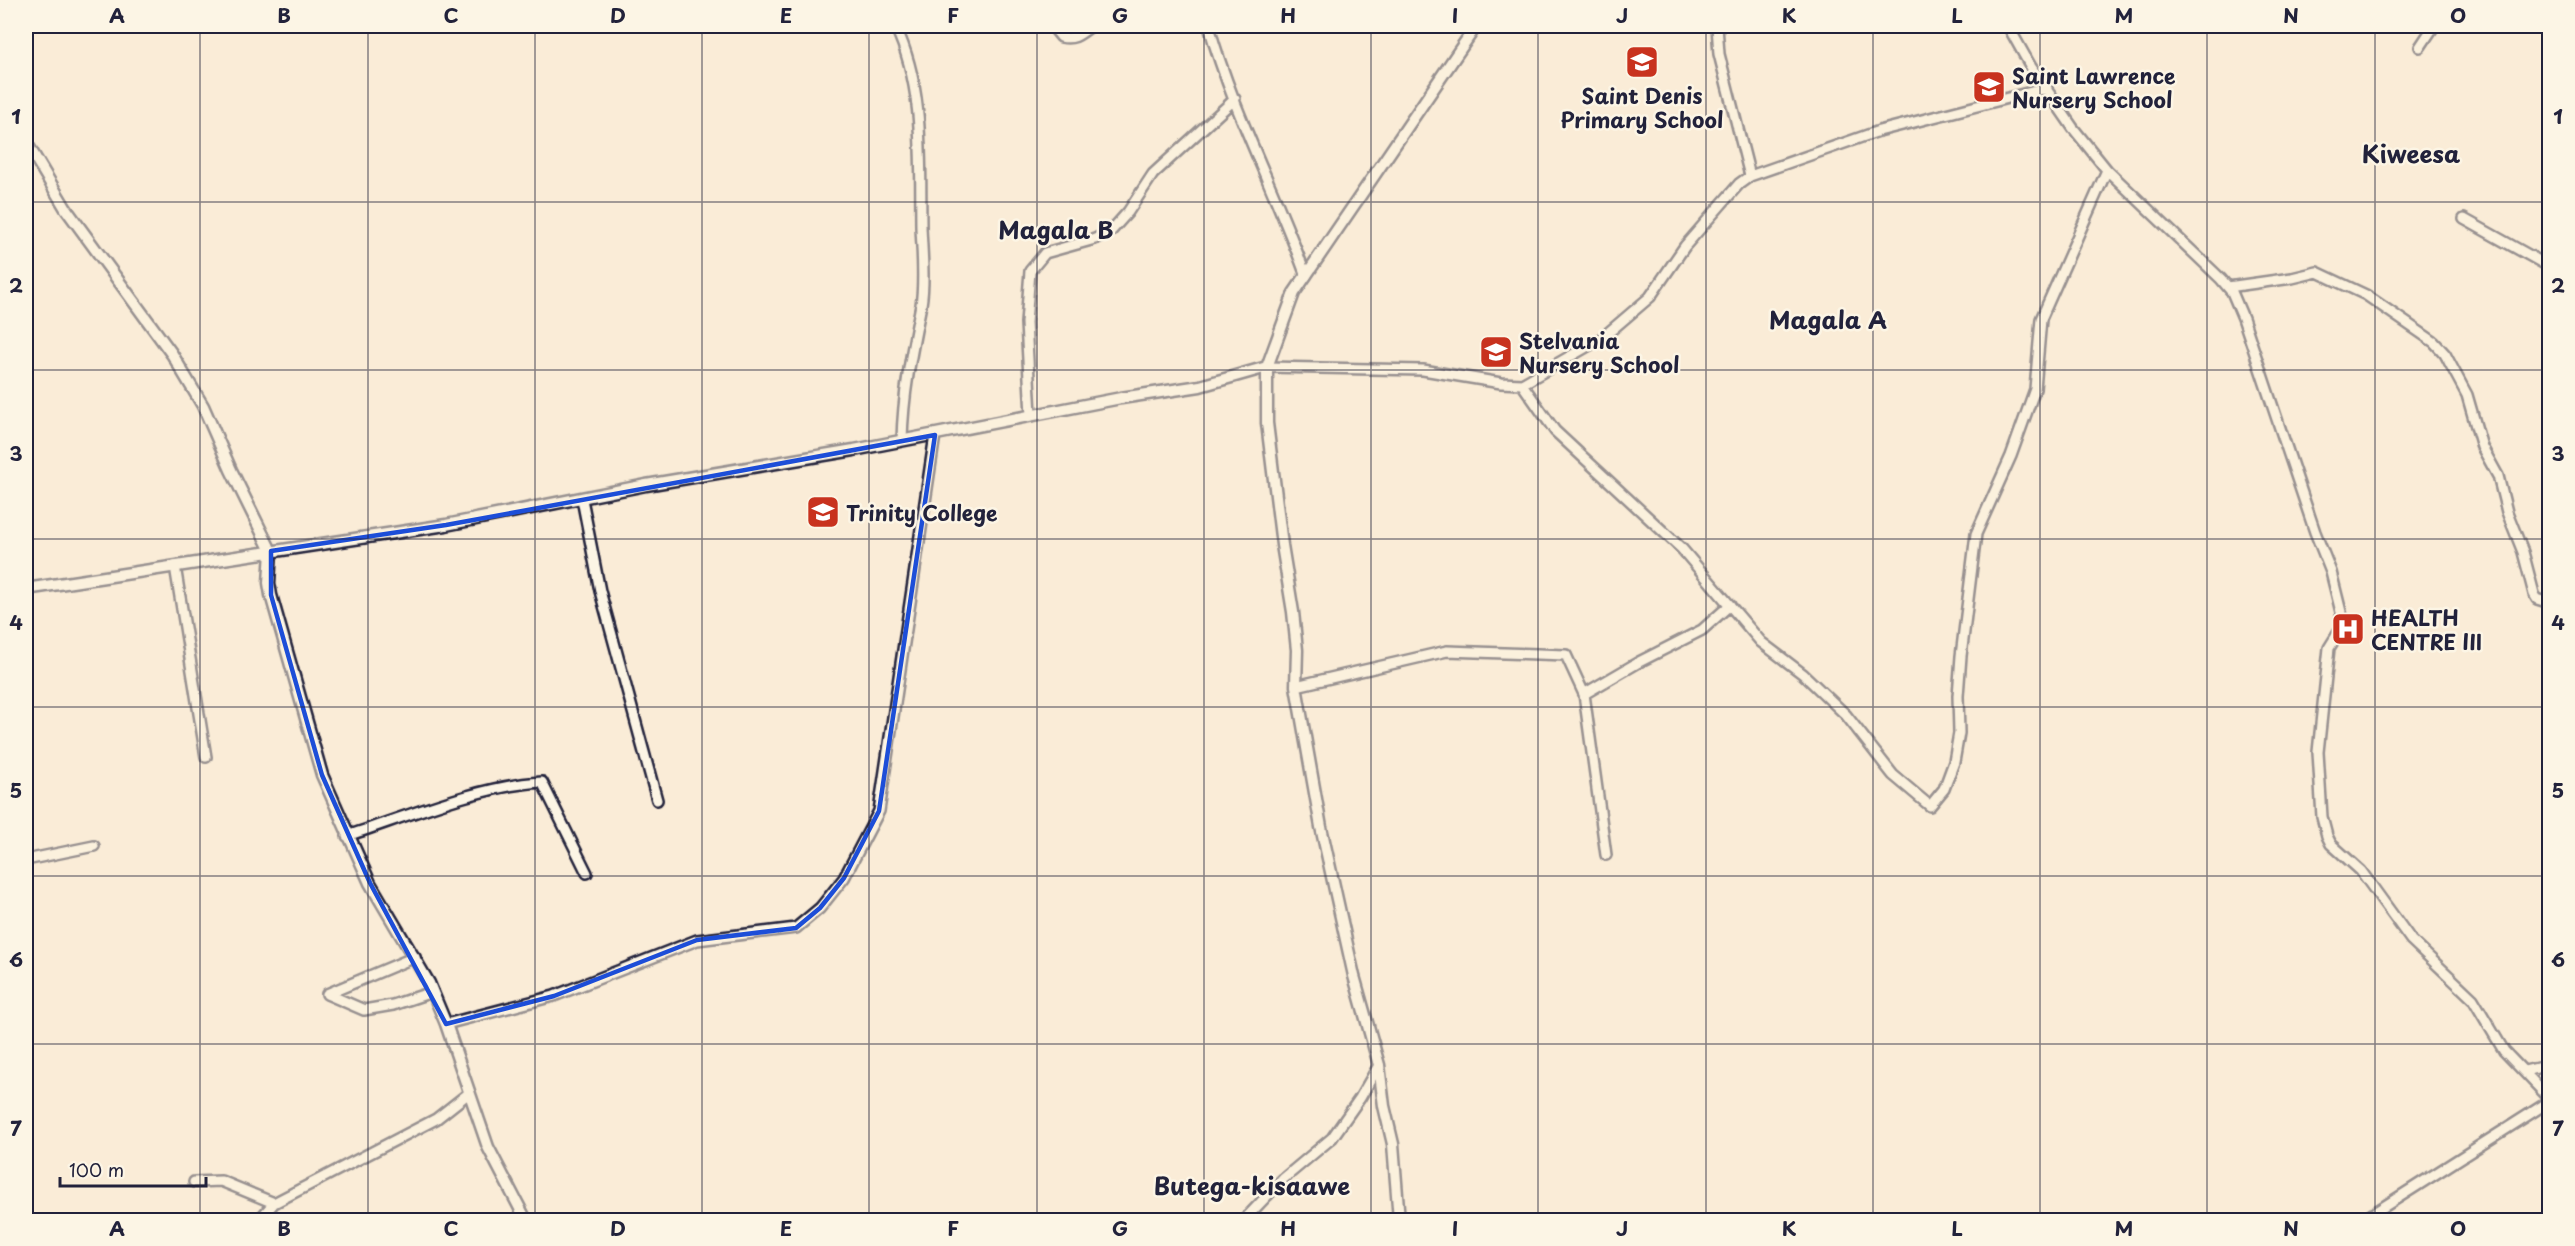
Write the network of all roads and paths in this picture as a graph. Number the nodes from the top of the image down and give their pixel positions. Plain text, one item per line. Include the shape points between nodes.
1 (895, 26) edge
2 (1052, 26) edge
3 (1091, 26) edge
4 (1209, 26) edge
5 (1476, 26) edge
6 (1717, 26) edge
7 (2008, 26) edge
8 (2434, 26) edge
9 (2420, 47) dead end
10 (2047, 88) junction
11 (1235, 99) junction
12 (26, 142) edge
13 (2107, 170) junction
14 (1750, 176) junction
15 (2464, 219) dead end
16 (2550, 267) edge
17 (1306, 276) junction
18 (2228, 287) junction
19 (1267, 367) junction
20 (1522, 384) junction
21 (1031, 415) junction
22 (935, 435) junction
23 (903, 440) junction
24 (582, 499) junction
25 (271, 551) junction
26 (175, 566) junction
27 (26, 589) edge
28 (2550, 603) edge
29 (1730, 604) junction
30 (1296, 686) junction
31 (1584, 694) junction
32 (206, 757) dead end
33 (657, 800) dead end
34 (346, 836) junction
35 (94, 846) dead end
36 (1606, 855) dead end
37 (26, 860) edge
38 (587, 873) dead end
39 (415, 957) junction
40 (432, 992) junction
41 (446, 1024) junction
42 (1379, 1065) junction
43 (2550, 1065) edge
44 (2525, 1071) junction
45 (469, 1093) junction
46 (2550, 1100) edge
47 (194, 1182) dead end
48 (274, 1203) junction
49 (259, 1221) edge
50 (526, 1221) edge
51 (1244, 1221) edge
52 (1399, 1221) edge
53 (2363, 1221) edge

1 - 23 street via 916,98 922,258 921,306 906,384
2 - 3 street via 1061,38 1067,38 1076,37
4 - 11 street
5 - 17 street
6 - 14 street via 1719,54
7 - 10 street
8 - 9 street
10 - 13 street
10 - 14 street via 1879,131
11 - 17 street
11 - 21 street via 1153,174 1111,231 1045,253 1030,271 1026,323
12 - 25 street via 66,209 172,354 203,406
13 - 18 street
13 - 29 street via 2041,319 2035,389 2011,456 1976,534 1959,676 1959,733 1944,789 1930,806 1893,775 1846,716 1803,674 1761,642
14 - 20 street via 1685,246 1650,297 1622,323
15 - 16 street
17 - 19 street via 1294,293
18 - 28 street via 2317,272 2366,295 2434,342 2467,395 2482,447 2498,476 2534,594
18 - 44 street via 2243,318 2343,614 2343,630 2329,648 2318,752 2327,836 2361,871 2411,940 2473,999 2504,1052
19 - 20 street via 1423,370
19 - 21 street via 1200,386
19 - 30 street via 1267,423 1295,631
20 - 29 street via 1555,431 1682,549
21 - 22 street
22 - 23 street
22 - 41 street via 879,812 844,878 820,908 796,928 698,940 554,996
23 - 24 street
24 - 25 street via 446,525
24 - 33 street via 600,591
25 - 26 street
25 - 34 street via 269,583 276,614 321,775
26 - 27 street
26 - 32 street
29 - 31 street via 1702,630
30 - 31 street via 1447,651 1529,652 1566,655
30 - 42 street via 1320,827 1353,976
31 - 36 street
34 - 38 street via 455,801 522,783 542,782
34 - 39 street
35 - 37 street
39 - 40 street
39 - 40 street via 327,994 364,1010
40 - 41 street
41 - 45 street
42 - 51 street via 1332,1138 1283,1179
42 - 52 street via 1393,1144
43 - 44 street
44 - 46 street
45 - 48 street via 436,1119
45 - 50 street via 488,1147
46 - 53 street
47 - 48 street via 221,1181
48 - 49 street

